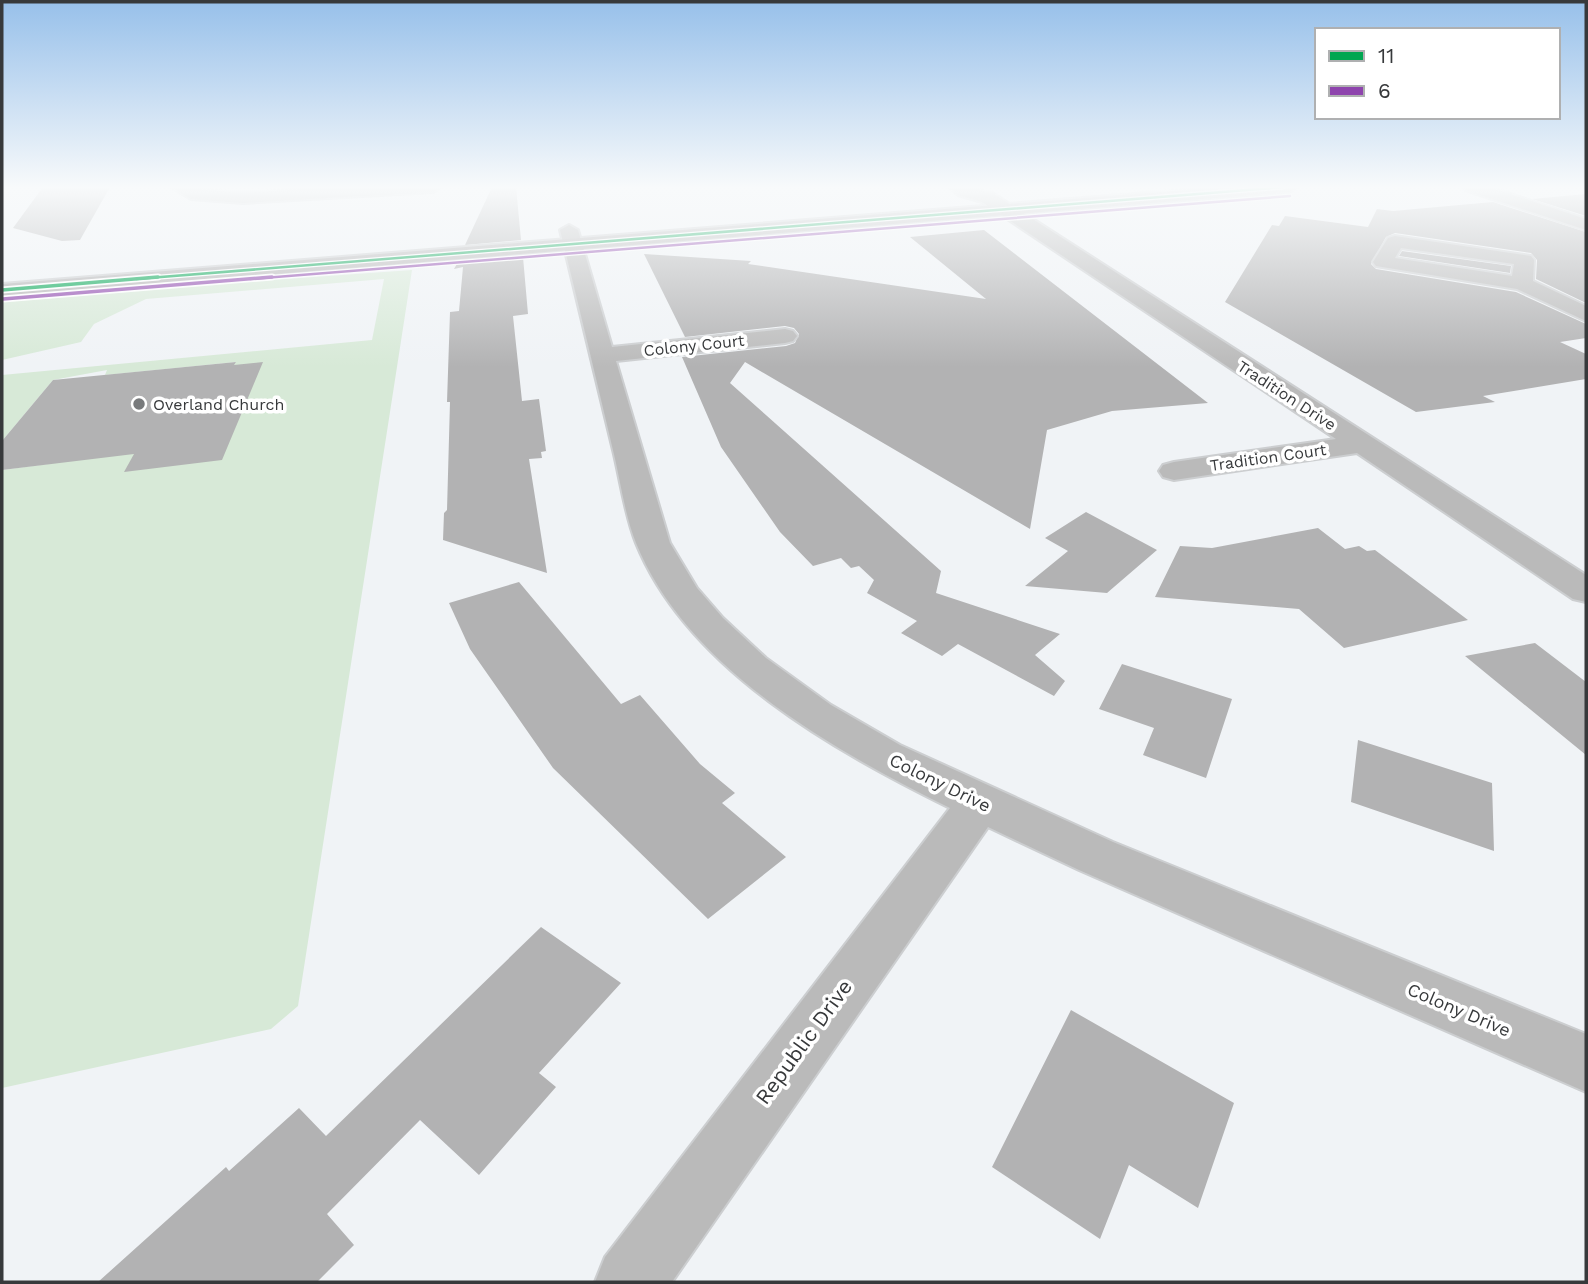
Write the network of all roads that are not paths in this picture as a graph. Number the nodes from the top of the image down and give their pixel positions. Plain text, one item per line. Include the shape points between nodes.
1 (413, 247) edge
2 (464, 247) edge
3 (573, 247) edge
4 (1065, 247) edge
5 (1392, 247) edge
6 (1430, 247) edge
7 (2, 273) edge
8 (1522, 284) junction
9 (2, 290) edge
10 (1586, 314) edge
11 (785, 336) dead end
12 (602, 355) junction
13 (1362, 444) junction
14 (1174, 471) dead end
15 (1586, 591) edge
16 (980, 802) junction
17 (1586, 1063) edge
18 (631, 1282) edge

1 - 7 main road
2 - 9 main road
3 - 12 street, Colony Drive
4 - 13 street, Tradition Drive
5 - 8 street via 1383,262
6 - 8 street via 1524,260
8 - 10 street
11 - 12 street, Colony Court
12 - 16 street, Colony Drive via 653,543 682,593 703,618 752,667 816,715 884,756
13 - 14 street, Tradition Court
13 - 15 street, Tradition Drive
16 - 17 street, Colony Drive via 1096,856
16 - 18 street, Republic Drive

